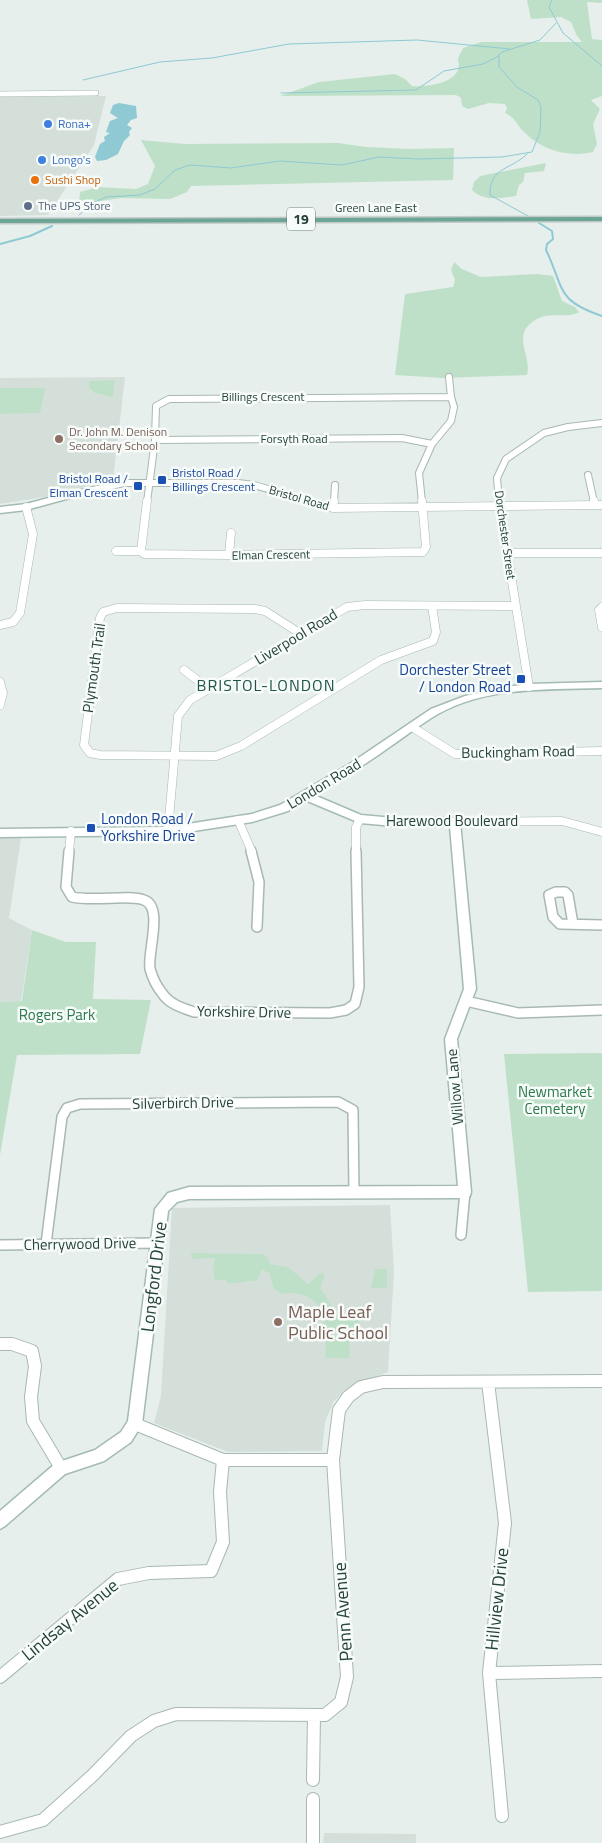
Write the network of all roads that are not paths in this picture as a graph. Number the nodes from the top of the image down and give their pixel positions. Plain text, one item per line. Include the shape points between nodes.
1 (96, 93) dead end
2 (0, 94) edge
3 (602, 219) edge
4 (0, 221) edge
5 (449, 377) dead end
6 (451, 396) junction
7 (602, 423) edge
8 (155, 440) junction
9 (432, 444) junction
10 (588, 475) dead end
11 (150, 484) junction
12 (335, 485) dead end
13 (67, 496) joint
14 (599, 505) edge
15 (26, 507) junction
16 (422, 507) junction
17 (499, 507) junction
18 (333, 508) junction
19 (0, 510) edge
20 (231, 533) dead end
21 (116, 551) dead end
22 (141, 552) junction
23 (507, 553) junction
24 (602, 553) edge
25 (229, 555) junction
26 (432, 606) junction
27 (516, 606) junction
28 (602, 607) edge
29 (0, 625) edge
30 (602, 627) edge
31 (301, 634) junction
32 (184, 670) dead end
33 (0, 682) edge
34 (602, 685) edge
35 (529, 687) junction
36 (210, 689) junction
37 (0, 705) edge
38 (412, 727) junction
39 (602, 751) edge
40 (174, 755) junction
41 (305, 796) junction
42 (360, 819) junction
43 (238, 820) junction
44 (454, 822) junction
45 (71, 831) junction
46 (168, 831) junction
47 (602, 832) edge
48 (0, 833) edge
49 (573, 924) dead end
50 (602, 925) edge
51 (257, 927) dead end
52 (466, 1001) junction
53 (602, 1010) edge
54 (465, 1192) junction
55 (354, 1193) junction
56 (461, 1235) dead end
57 (159, 1243) junction
58 (46, 1244) junction
59 (0, 1246) edge
60 (0, 1344) edge
61 (602, 1381) edge
62 (488, 1382) junction
63 (135, 1424) junction
64 (223, 1460) junction
65 (333, 1460) junction
66 (61, 1468) junction
67 (0, 1521) edge
68 (602, 1671) edge
69 (489, 1673) junction
70 (0, 1677) edge
71 (314, 1715) junction
72 (314, 1780) dead end
73 (313, 1799) dead end
74 (502, 1816) dead end
75 (0, 1832) edge
76 (313, 1843) edge

1 - 2 street
3 - 4 main road, Green Lane East / 19
5 - 6 street
6 - 8 street, Billings Crescent via 169,399 156,406
6 - 9 street via 454,407 451,421
7 - 17 street, Dorchester Street via 544,433 506,460 498,478
8 - 9 street, Forsyth Road via 402,438
8 - 11 street, Billings Crescent
9 - 16 street via 419,473
10 - 14 street
11 - 13 street, Bristol Road via 124,483
11 - 18 street, Bristol Road via 254,485
11 - 22 street
12 - 18 street
13 - 15 street, Bristol Road
14 - 17 street, Bristol Road
15 - 19 street, Bristol Road
15 - 29 street via 33,534 20,613 13,622
16 - 17 street, Bristol Road
16 - 18 street, Bristol Road
16 - 25 street, Elman Crescent via 426,547 423,552
17 - 23 street, Dorchester Street
20 - 25 street
21 - 22 street, Elman Crescent
22 - 25 street, Elman Crescent
23 - 24 street
23 - 27 street, Dorchester Street
26 - 27 street, Liverpool Road
26 - 31 street, Liverpool Road via 347,607
26 - 40 street via 436,632 433,640 381,660 241,746 216,756
27 - 35 street, Dorchester Street
28 - 30 street via 598,610
31 - 36 street, Liverpool Road
31 - 40 street, Plymouth Trail via 264,610 255,609 117,608 103,612 84,745 90,753 100,755
32 - 36 street
33 - 37 street via 3,693
34 - 35 street, London Road
35 - 38 street, London Road via 468,698 435,711
36 - 40 street, Liverpool Road via 190,700 178,716
38 - 39 street, Buckingham Road via 456,754
38 - 41 street, London Road
40 - 46 street, Liverpool Road
41 - 42 street, Harewood Boulevard
41 - 43 street, London Road via 284,808
42 - 44 street, Harewood Boulevard
42 - 45 street, Yorkshire Drive via 356,827 359,987 355,1004 346,1010 330,1013 194,1012 175,1005 162,994 150,968 152,906 146,900 135,898 86,900 72,897 66,887
43 - 46 street, London Road
43 - 51 street via 254,858 259,882
44 - 47 street, Harewood Boulevard via 562,821
44 - 52 street, Willow Lane via 470,989
45 - 46 street, London Road
45 - 48 street, London Road
49 - 50 street
52 - 53 street via 518,1012
52 - 54 street, Willow Lane via 451,1039
54 - 55 street, Longford Drive
54 - 56 street, Willow Lane
55 - 57 street, Longford Drive via 189,1193 173,1197 162,1209
55 - 58 street, Silverbirch Drive via 353,1110 338,1102 80,1104 67,1108 62,1117
57 - 58 street, Cherrywood Drive
57 - 63 street, Longford Drive
58 - 59 street, Cherrywood Drive
60 - 66 street via 12,1344 32,1351 36,1366 31,1397 33,1422
61 - 62 street, Penn Avenue
62 - 65 street, Penn Avenue via 383,1382 361,1387 339,1410
62 - 69 street, Hillview Drive via 506,1523
63 - 64 street
63 - 66 street via 126,1437 99,1456
64 - 65 street
64 - 70 street, Lindsay Avenue via 220,1492 223,1542 211,1571 149,1573 118,1579
65 - 71 street, Penn Avenue via 347,1676 341,1702 324,1715
66 - 67 street
68 - 69 street
69 - 74 street, Hillview Drive
71 - 72 street
71 - 75 street, Penn Avenue via 176,1714 154,1721 131,1736 43,1820
73 - 76 street

